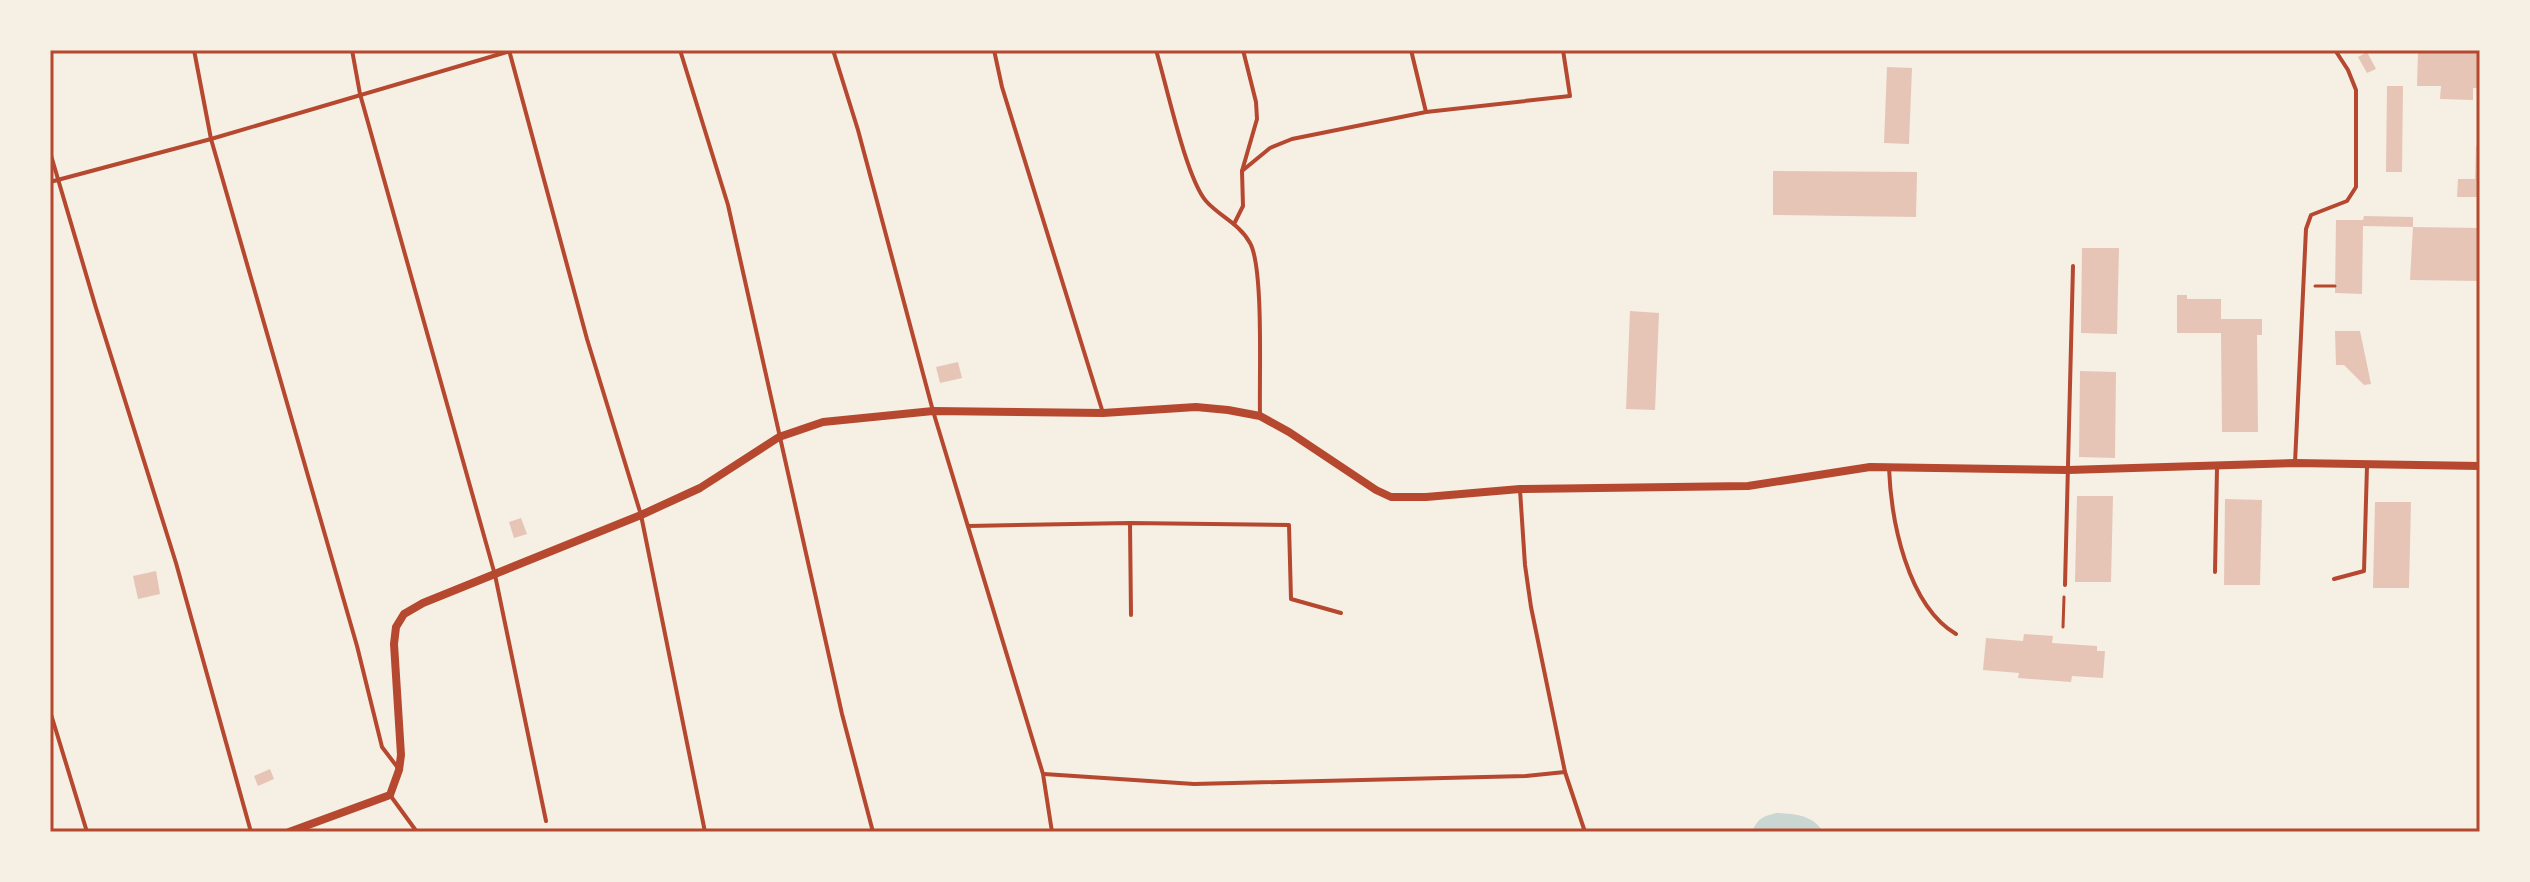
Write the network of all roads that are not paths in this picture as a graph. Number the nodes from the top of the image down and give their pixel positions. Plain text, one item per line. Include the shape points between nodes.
1 (194, 50) edge
2 (352, 50) edge
3 (511, 50) edge
4 (680, 50) edge
5 (833, 50) edge
6 (994, 50) edge
7 (1156, 50) edge
8 (1243, 50) edge
9 (1411, 50) edge
10 (1563, 50) edge
11 (2335, 50) edge
12 (360, 94) junction
13 (1426, 112) junction
14 (211, 139) junction
15 (50, 152) edge
16 (1242, 171) junction
17 (56, 179) junction
18 (50, 182) edge
19 (1234, 224) junction
20 (2073, 266) dead end
21 (933, 411) junction
22 (1103, 413) junction
23 (1260, 416) junction
24 (779, 437) junction
25 (2295, 463) junction
26 (2367, 464) junction
27 (2217, 465) junction
28 (2480, 466) edge
29 (1889, 468) junction
30 (2068, 470) junction
31 (1520, 489) junction
32 (641, 515) junction
33 (1130, 523) junction
34 (968, 526) junction
35 (2215, 572) dead end
36 (495, 575) junction
37 (2334, 579) dead end
38 (2065, 585) road end
39 (1341, 613) dead end
40 (1131, 615) dead end
41 (1956, 634) dead end
42 (50, 711) edge
43 (399, 770) junction
44 (1565, 772) junction
45 (1043, 774) junction
46 (390, 795) junction
47 (546, 821) dead end
48 (87, 832) edge
49 (251, 832) edge
50 (289, 832) edge
51 (417, 832) edge
52 (705, 832) edge
53 (873, 832) edge
54 (1052, 832) edge
55 (1585, 832) edge

1 - 14 lane
2 - 12 lane
3 - 12 lane
3 - 32 lane via 587,339
4 - 24 lane via 728,205
5 - 21 lane
6 - 22 lane
7 - 19 lane via 1193,178 1205,201
8 - 16 lane via 1257,119
9 - 13 lane
10 - 13 lane via 1570,96
11 - 25 lane via 2356,90 2356,187 2347,201 2319,210 2308,220
12 - 14 lane
12 - 36 lane
13 - 16 lane via 1292,139 1270,148
14 - 17 lane
14 - 43 lane via 382,747
15 - 17 lane
16 - 19 lane via 1243,206
17 - 18 lane
17 - 49 lane via 176,563
19 - 23 lane via 1251,244 1254,261
20 - 30 lane
21 - 22 street
21 - 24 street via 823,422
21 - 34 lane
22 - 23 street via 1196,407
23 - 31 street via 1391,497
24 - 32 street via 700,488
24 - 53 lane
25 - 26 street
25 - 27 street
26 - 28 street
26 - 37 lane via 2364,571
27 - 30 street
27 - 35 lane
29 - 30 street
29 - 31 street via 1748,486
29 - 41 lane via 1895,521 1914,579 1935,617
30 - 38 lane
31 - 44 lane via 1527,585
32 - 36 street
32 - 52 lane
33 - 34 lane
33 - 39 lane via 1289,525 1291,599
33 - 40 lane
34 - 45 lane
36 - 43 street via 423,603 404,614 396,627
36 - 47 lane
42 - 48 lane
43 - 46 street
44 - 45 lane via 1194,784
44 - 55 lane
45 - 54 lane
46 - 50 street
46 - 51 lane

